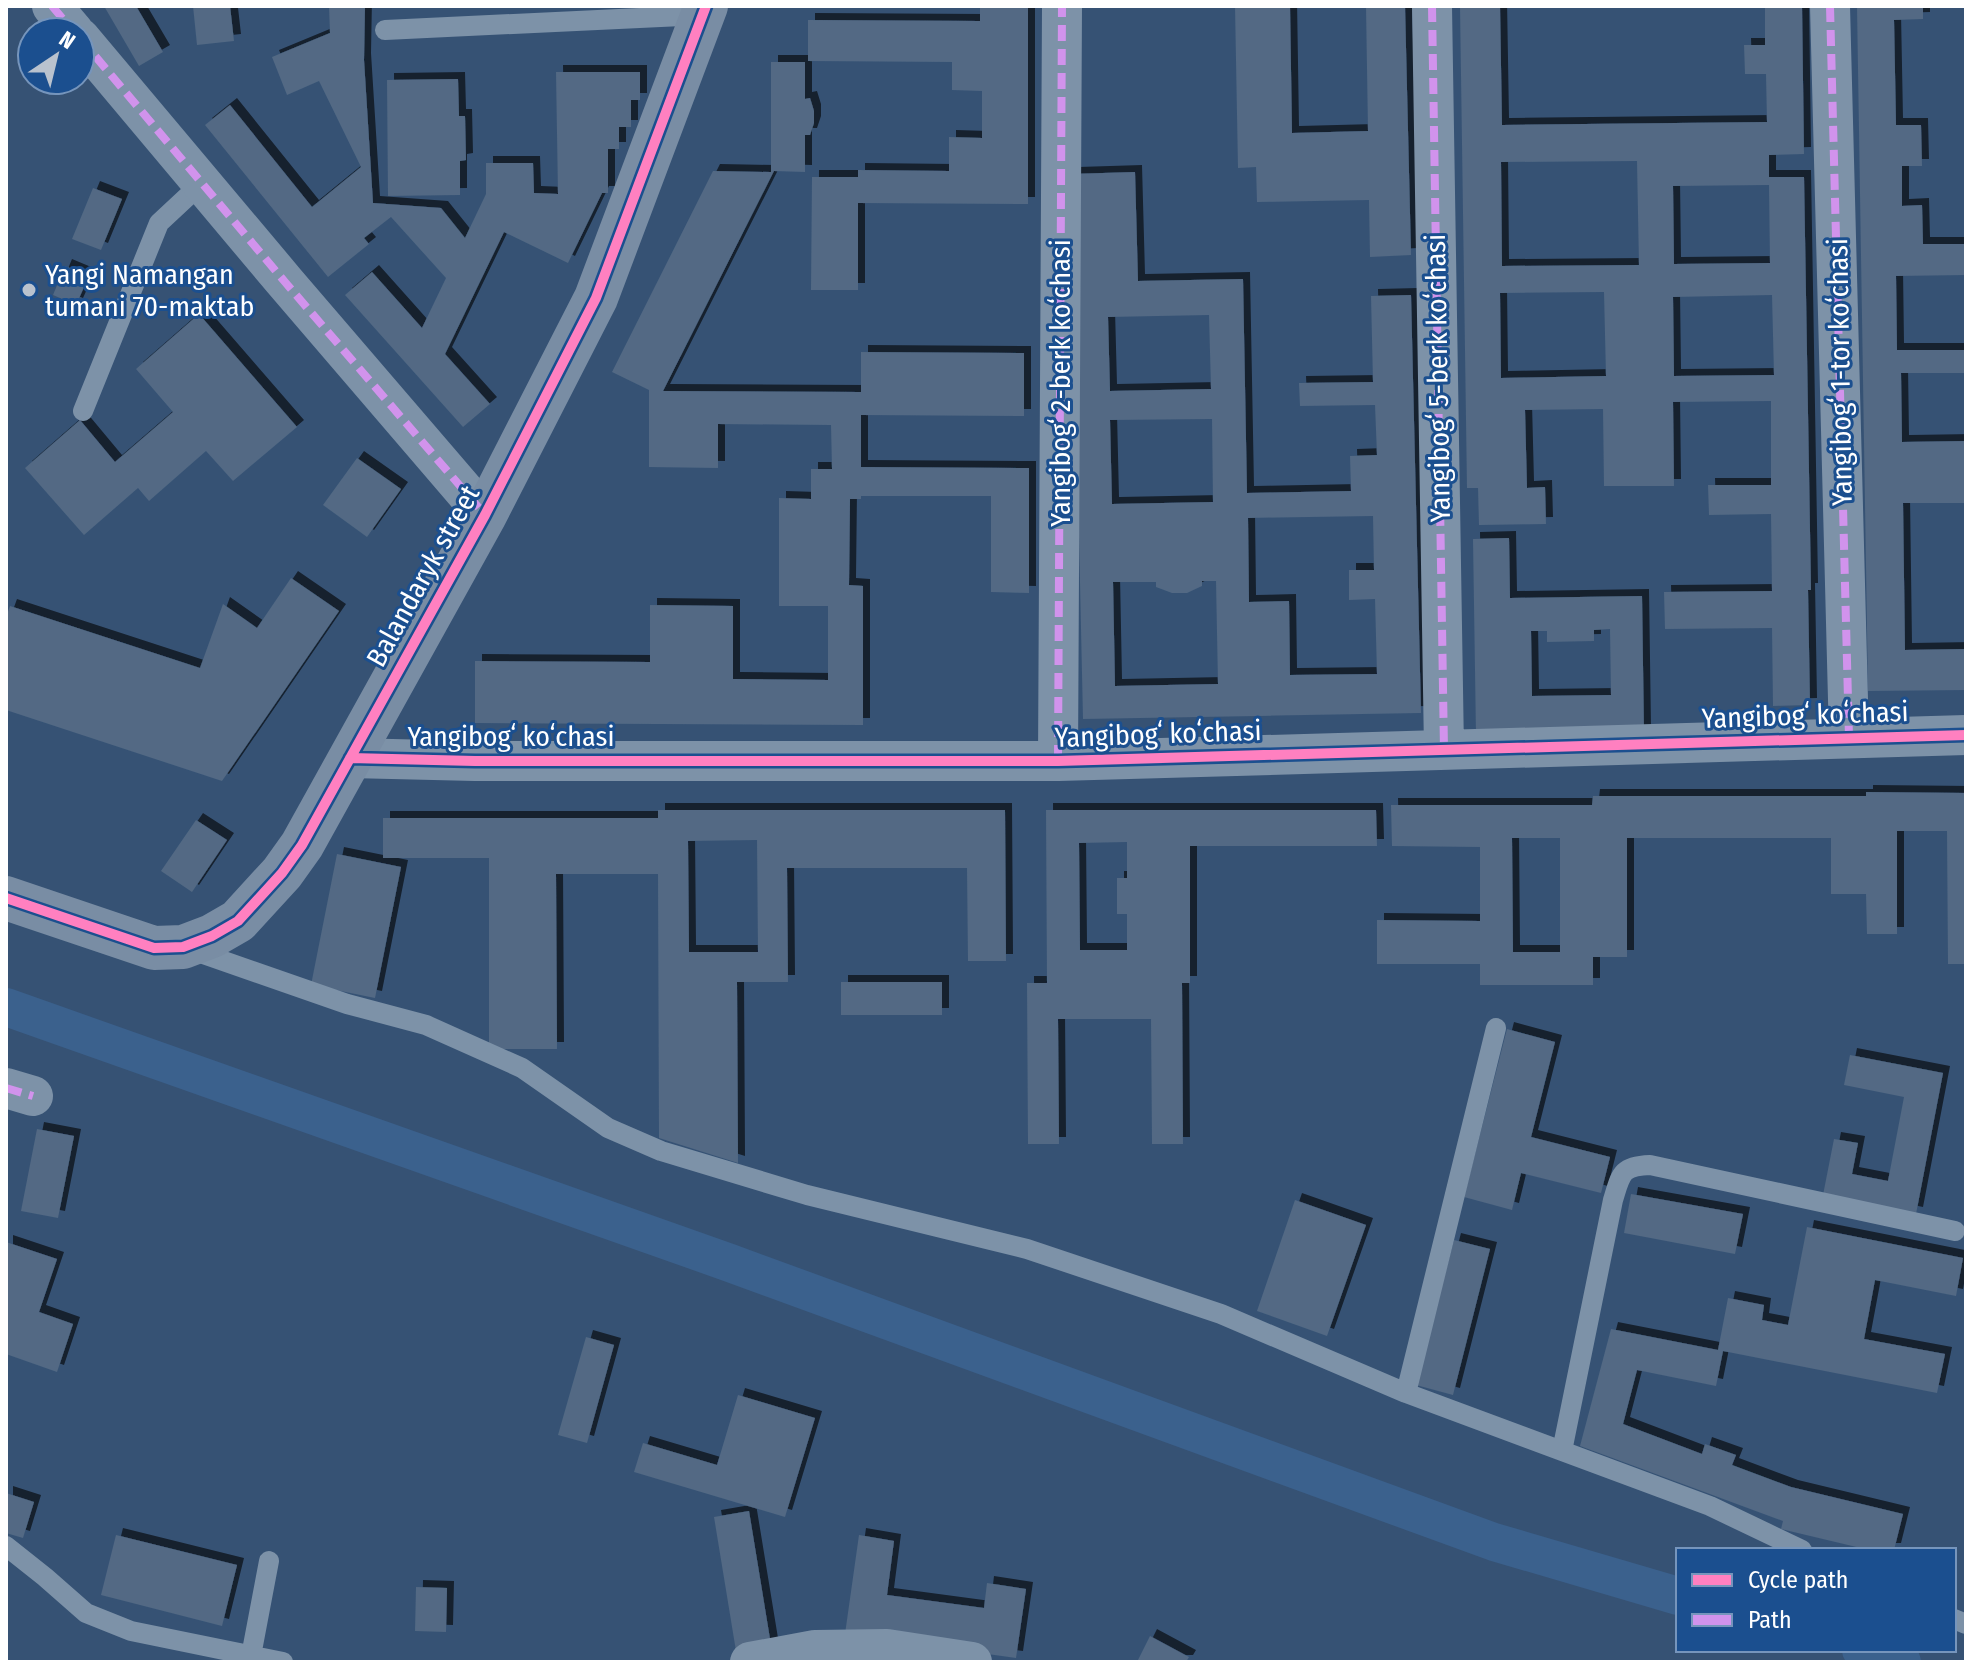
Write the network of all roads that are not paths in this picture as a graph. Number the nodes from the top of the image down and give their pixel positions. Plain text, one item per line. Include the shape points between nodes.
1 (1062, 6) edge
2 (1432, 6) edge
3 (1830, 6) edge
4 (705, 10) edge
5 (385, 30) dead end
6 (96, 57) edge
7 (203, 182) junction
8 (83, 411) dead end
9 (485, 515) junction
10 (1966, 735) edge
11 (1849, 738) junction
12 (1444, 750) junction
13 (350, 758) junction
14 (1058, 761) junction
15 (6, 898) edge
16 (183, 947) junction
17 (1496, 1028) dead end
18 (1955, 1231) dead end
19 (1406, 1393) junction
20 (1562, 1451) junction
21 (6, 1546) edge
22 (1798, 1548) edge
23 (269, 1561) dead end
24 (251, 1656) junction
25 (283, 1662) edge
26 (750, 1662) edge
27 (972, 1662) edge

1 - 14 street, Yangibogʻ 2-berk koʻchasi
2 - 12 street, Yangibogʻ 5-berk koʻchasi
3 - 11 street, Yangibogʻ 1-tor koʻchasi
4 - 5 lane
4 - 9 street, Balandaryk street via 596,298
6 - 7 street
7 - 8 lane via 159,223
7 - 9 street
9 - 13 street, Balandaryk street
10 - 11 street, Yangibogʻ koʻchasi
11 - 12 street, Yangibogʻ koʻchasi
12 - 14 street, Yangibogʻ koʻchasi
13 - 14 street, Yangibogʻ koʻchasi
13 - 16 street, Balandaryk street via 282,873 238,921
15 - 16 street, Balandaryk street via 154,948
16 - 19 lane via 347,1004 426,1025 522,1068 608,1128 661,1151 807,1195 1027,1249 1221,1314
17 - 19 lane
18 - 20 lane via 1650,1165 1632,1166 1621,1174 1613,1200
19 - 20 lane
20 - 22 lane via 1710,1506
21 - 24 lane via 86,1613 131,1631
23 - 24 lane
24 - 25 lane
26 - 27 street via 815,1650 887,1649

